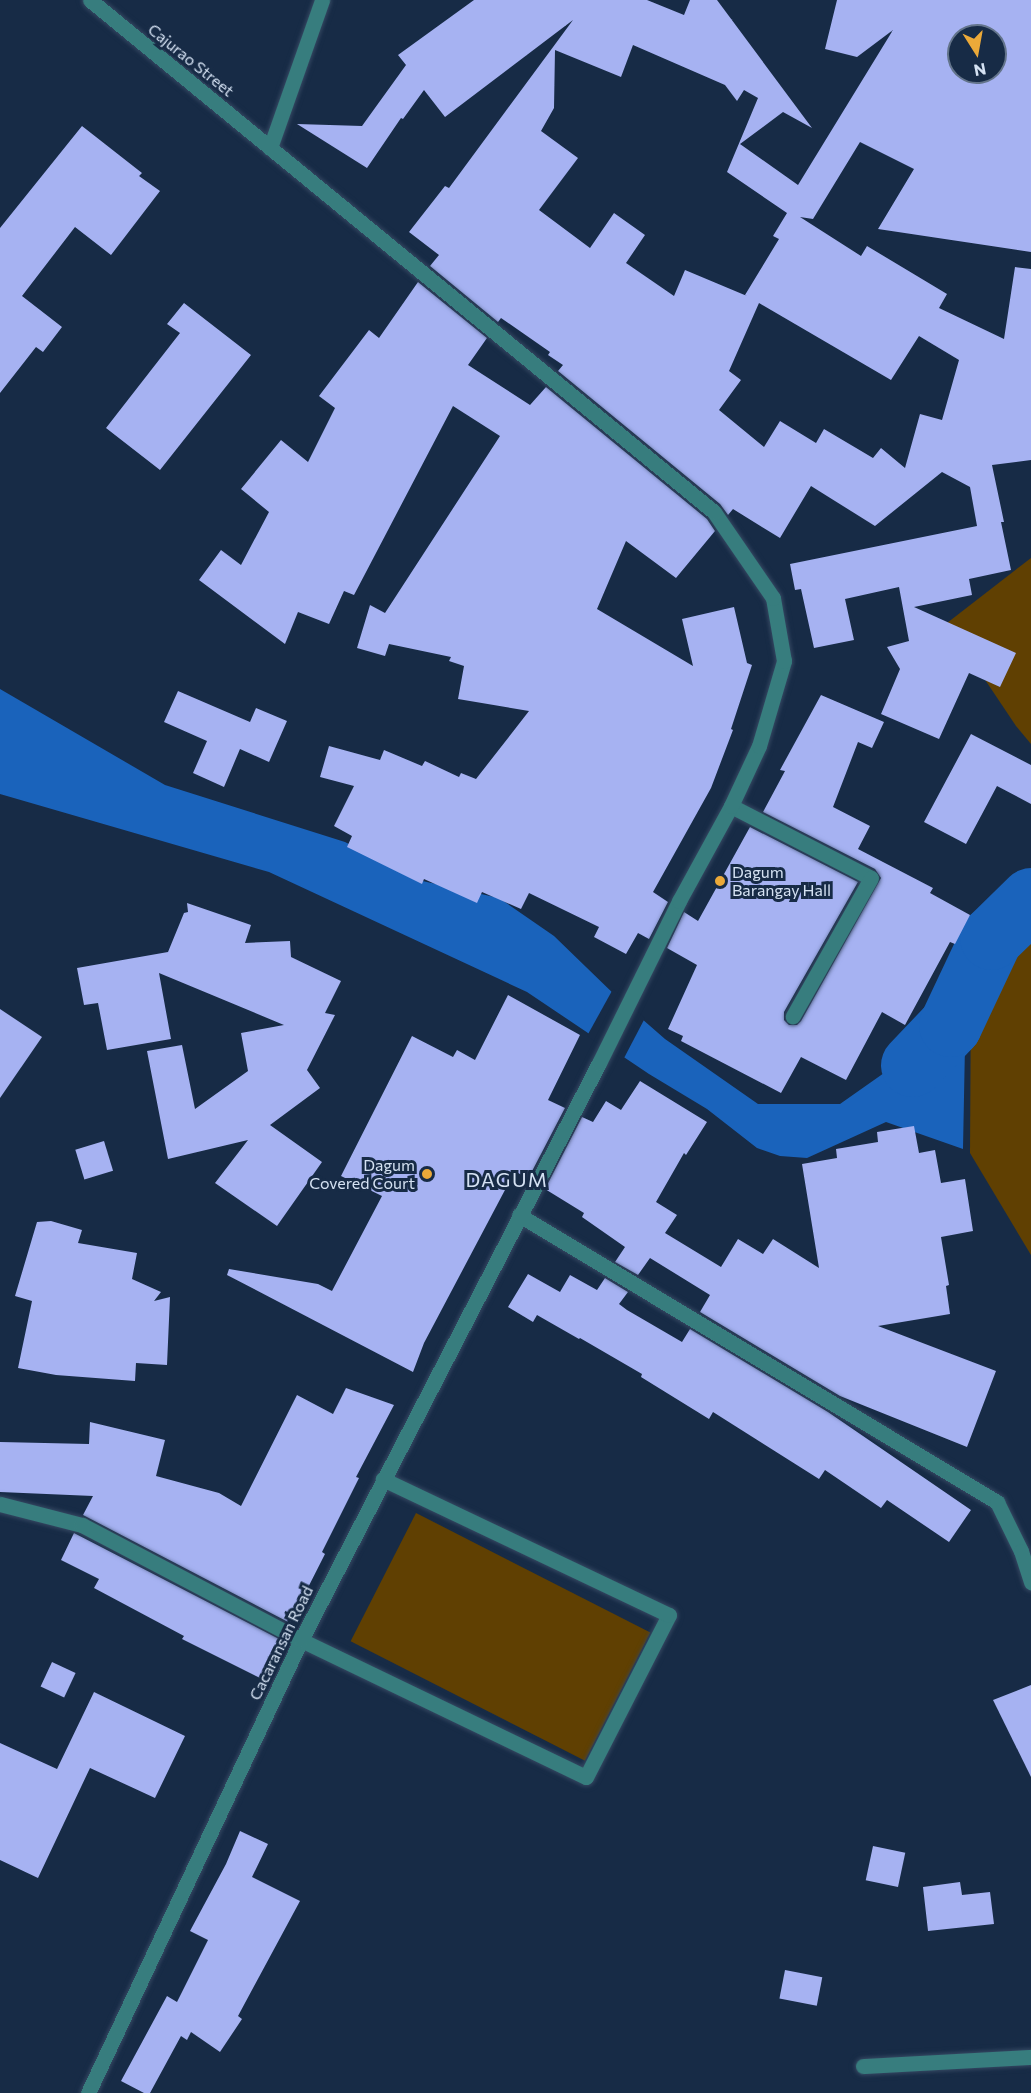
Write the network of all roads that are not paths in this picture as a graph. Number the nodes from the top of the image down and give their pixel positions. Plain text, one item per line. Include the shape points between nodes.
1 (90, 0) edge
2 (322, 0) edge
3 (270, 148) junction
4 (731, 806) junction
5 (793, 1016) dead end
6 (519, 1215) junction
7 (383, 1479) junction
8 (0, 1504) edge
9 (1031, 1582) edge
10 (301, 1640) junction
11 (1031, 2057) edge
12 (863, 2066) dead end
13 (88, 2093) edge

1 - 3 street, Cajurao Street
2 - 3 street
3 - 4 street, Cajurao Street via 714,512 773,598 784,661 759,746
4 - 5 street via 871,878
4 - 6 street, Cacaransan Road
6 - 7 street, Cacaransan Road
6 - 9 street via 997,1502
7 - 10 street, Cacaransan Road
7 - 10 street via 669,1615 586,1778
8 - 10 street via 82,1525
10 - 13 street, Cacaransan Road
11 - 12 street

